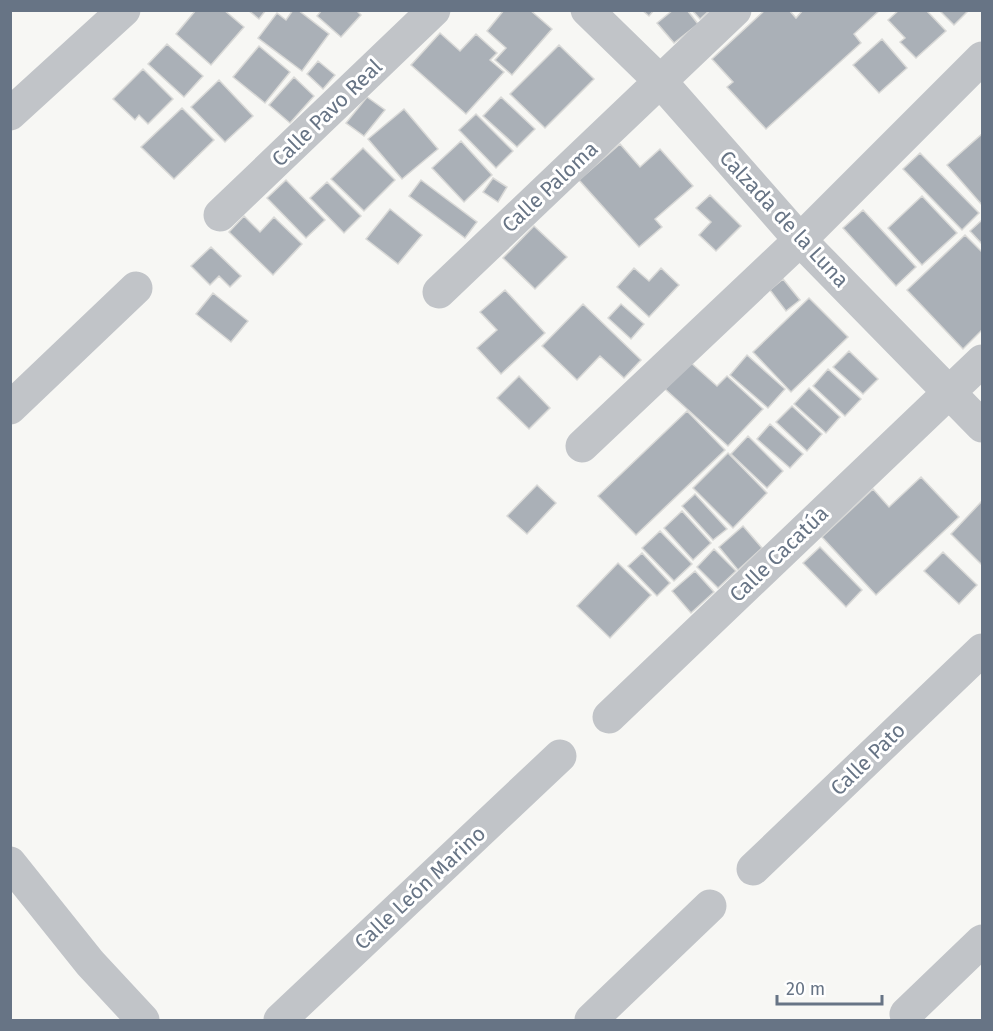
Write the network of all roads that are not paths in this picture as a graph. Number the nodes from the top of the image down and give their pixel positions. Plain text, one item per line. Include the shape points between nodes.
1 (124, 10) edge
2 (434, 10) edge
3 (587, 10) edge
4 (735, 10) edge
5 (982, 58) edge
6 (661, 82) junction
7 (10, 114) edge
8 (220, 215) dead end
9 (800, 240) junction
10 (136, 288) dead end
11 (439, 292) dead end
12 (982, 361) edge
13 (950, 392) junction
14 (10, 408) edge
15 (982, 426) edge
16 (582, 446) dead end
17 (982, 650) edge
18 (609, 717) dead end
19 (560, 756) dead end
20 (10, 863) edge
21 (753, 869) dead end
22 (710, 906) dead end
23 (982, 941) edge
24 (906, 1014) dead end
25 (143, 1020) edge
26 (279, 1020) edge
27 (591, 1020) edge

1 - 7 street
2 - 8 street, Calle Pavo Real
3 - 6 street, Calzada de la Luna
4 - 6 street, Calle Paloma
5 - 9 street
6 - 9 street, Calzada de la Luna
6 - 11 street, Calle Paloma
9 - 13 street, Calzada de la Luna
9 - 16 street
10 - 14 street
12 - 13 street, Calle Cacatúa
13 - 15 street, Calzada de la Luna
13 - 18 street, Calle Cacatúa
17 - 21 street, Calle Pato
19 - 26 street, Calle León Marino
20 - 25 street via 90,963
22 - 27 street
23 - 24 street

